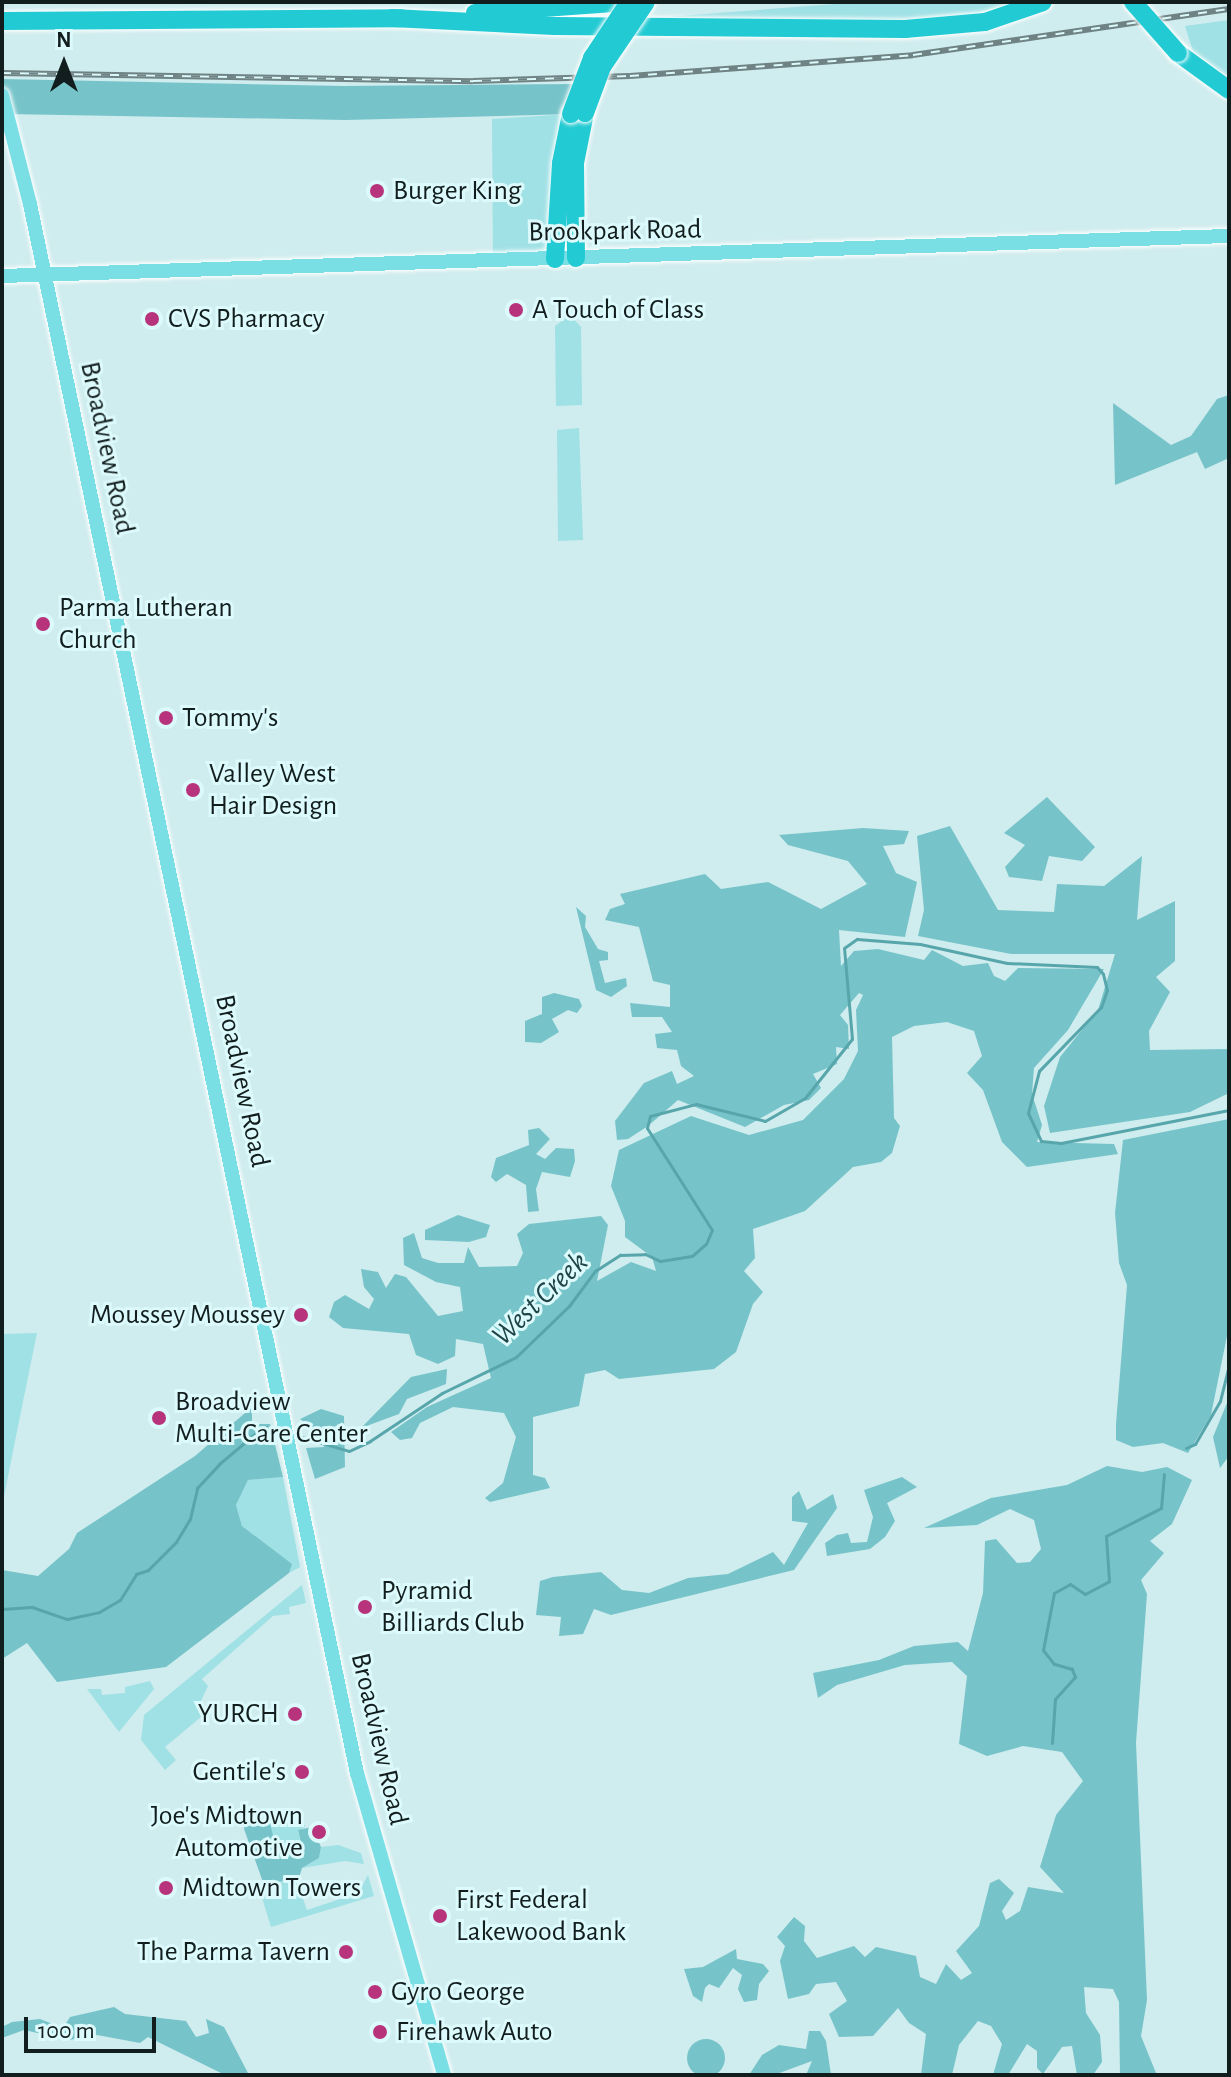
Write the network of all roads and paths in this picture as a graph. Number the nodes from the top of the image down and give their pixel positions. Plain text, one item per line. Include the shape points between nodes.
1 (628, 2) edge
2 (646, 2) edge
3 (1133, 2) edge
4 (1040, 4) edge
5 (392, 18) junction
6 (2, 21) edge
7 (1229, 90) edge
8 (3, 98) edge
9 (578, 114) junction
10 (1229, 236) edge
11 (576, 258) junction
12 (555, 259) junction
13 (44, 275) junction
14 (2, 276) edge
15 (444, 2075) edge

1 - 5 highway
1 - 9 highway, bridge via 597,50
2 - 9 highway, bridge
3 - 7 highway, bridge via 1178,53
4 - 5 highway via 985,22 905,29 554,26
5 - 6 highway
8 - 13 main road, Broadview Road
9 - 11 highway
9 - 12 highway via 561,163
10 - 11 main road, Brookpark Road
11 - 12 main road, Brookpark Road
12 - 13 main road, Brookpark Road
13 - 14 main road, Brookpark Road
13 - 15 main road, Broadview Road via 361,1791

